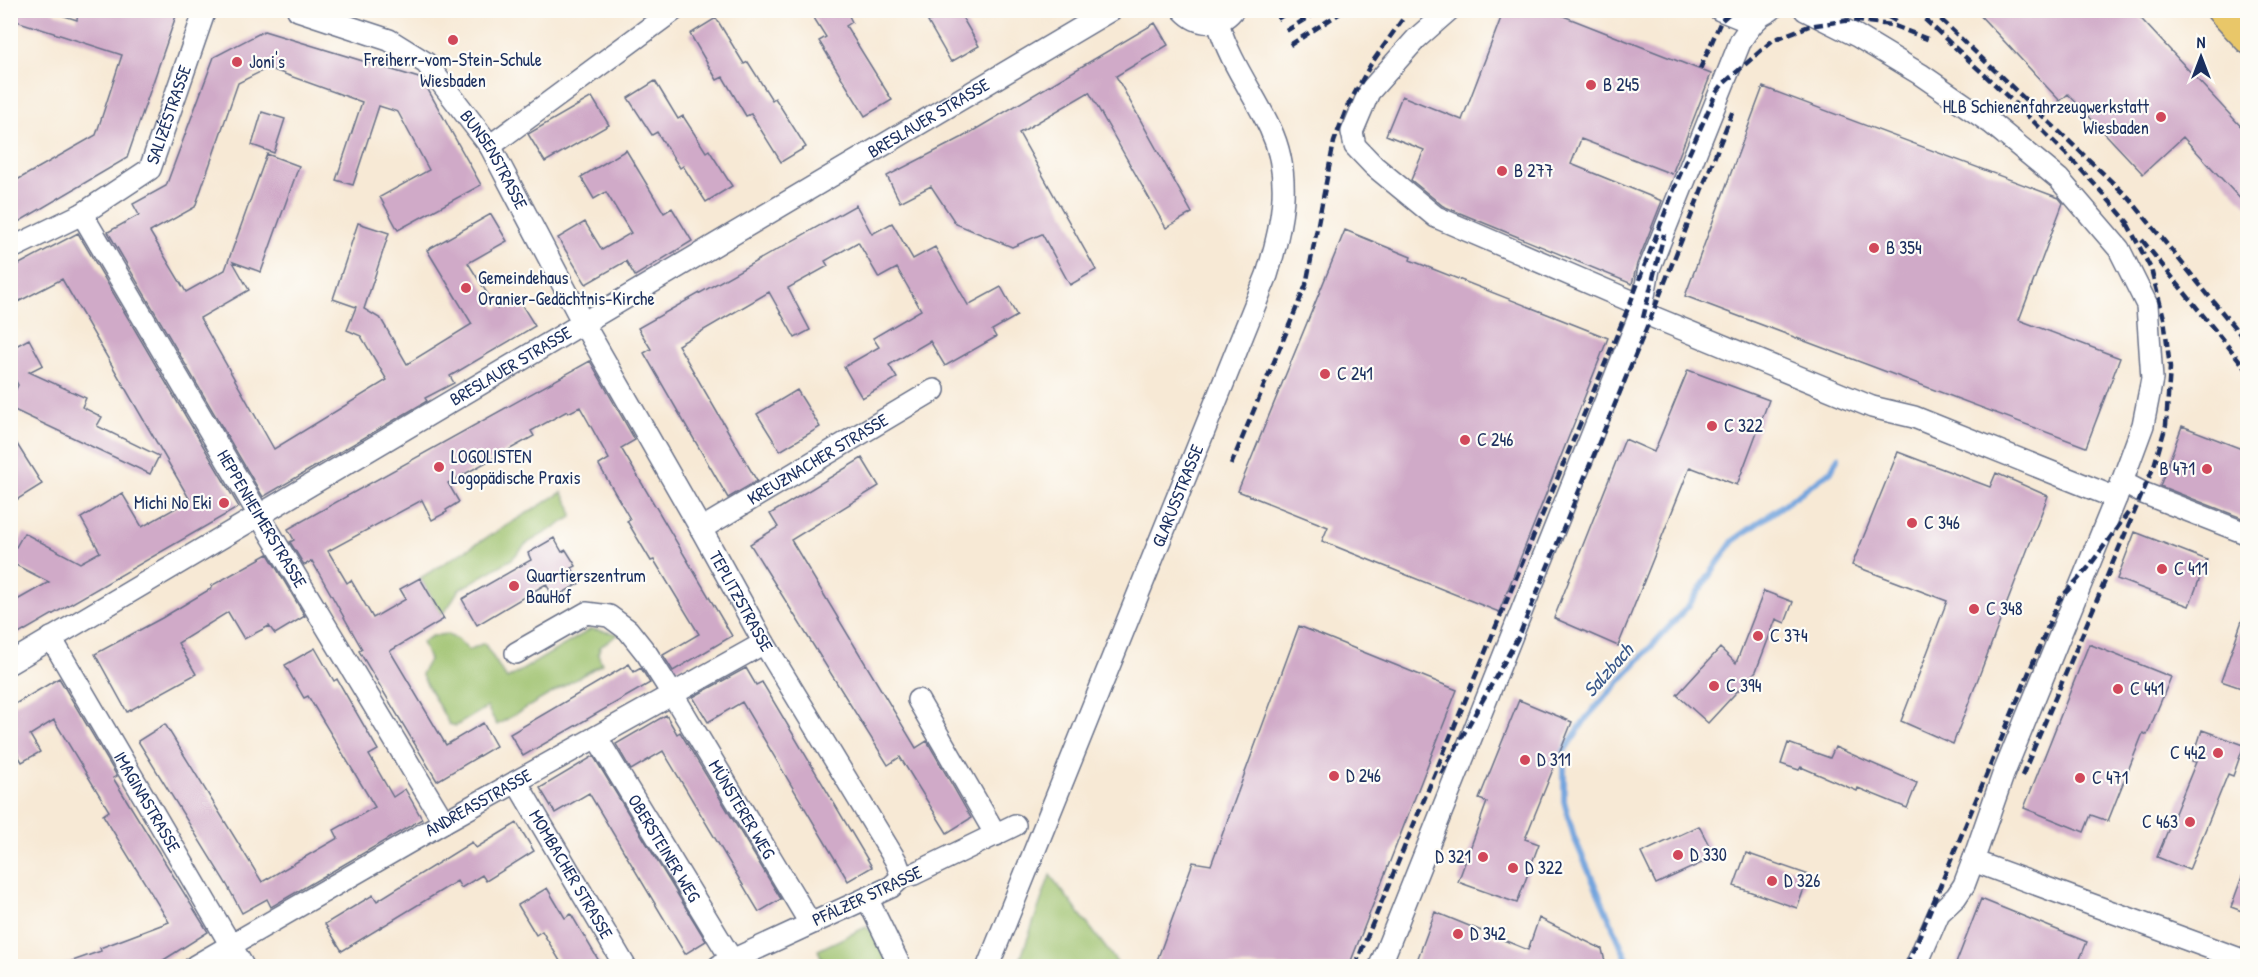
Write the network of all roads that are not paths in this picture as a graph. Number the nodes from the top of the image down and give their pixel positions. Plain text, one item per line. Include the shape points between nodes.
1 (205, 10) edge
2 (298, 10) edge
3 (674, 10) edge
4 (1183, 10) edge
5 (1449, 10) edge
6 (1720, 10) edge
7 (1771, 10) edge
8 (1805, 10) edge
9 (2220, 10) edge
10 (1111, 12) edge
11 (1226, 16) edge
12 (1752, 23) junction
13 (2247, 39) edge
14 (490, 146) junction
15 (82, 214) junction
16 (10, 249) edge
17 (1641, 312) junction
18 (583, 323) junction
19 (934, 390) dead end
20 (2119, 490) junction
21 (259, 515) junction
22 (701, 529) junction
23 (2247, 534) edge
24 (51, 638) junction
25 (764, 643) junction
26 (516, 653) dead end
27 (10, 663) edge
28 (673, 695) junction
29 (918, 700) dead end
30 (597, 738) junction
31 (516, 783) junction
32 (444, 822) junction
33 (1015, 825) dead end
34 (996, 835) junction
35 (1973, 861) junction
36 (902, 877) junction
37 (867, 898) junction
38 (810, 923) junction
39 (231, 946) junction
40 (725, 963) edge
41 (2247, 963) edge
42 (195, 966) edge
43 (243, 966) edge
44 (625, 966) edge
45 (900, 966) edge
46 (988, 966) edge
47 (1380, 966) edge
48 (1917, 966) edge

1 - 15 street, SALIZÉSTRASSE via 150,169
2 - 14 street, BUNSENSTRASSE via 389,40 426,63
3 - 14 street
4 - 11 street via 1196,20 1210,23
5 - 17 street via 1416,39 1369,92 1352,132 1355,146 1436,217 1630,301
6 - 12 street
7 - 12 street
8 - 20 street via 1893,58 1990,123 2059,179 2119,249 2147,305 2152,379 2143,425
9 - 13 main road
10 - 18 street, BRESLAUER STRASSE
11 - 46 street, GLARUSSTRASSE via 1231,58 1271,130 1281,164 1284,193 1277,245
12 - 17 street via 1741,40 1649,269
14 - 18 street, BUNSENSTRASSE
15 - 16 street, SALIZÉSTRASSE
15 - 21 street, HEPPENHEIMERSTRASSE
17 - 20 street via 1872,407 1914,417
17 - 47 street
18 - 21 street, BRESLAUER STRASSE
18 - 22 street, TEPLITZSTRASSE
19 - 22 street, KREUZNACHER STRASSE
20 - 23 street via 2142,493
20 - 35 street via 2003,775
21 - 24 street, BRESLAUER STRASSE
21 - 32 street, HEPPENHEIMERSTRASSE
22 - 25 street, TEPLITZSTRASSE
24 - 27 street, BRESLAUER STRASSE
24 - 39 street, IMAGINASTRASSE
25 - 28 street, ANDREASSTRASSE
25 - 36 street, TEPLITZSTRASSE
26 - 28 street, MÜNSTERER WEG via 586,613 609,616 628,630
28 - 30 street, ANDREASSTRASSE
28 - 38 street, MÜNSTERER WEG
29 - 34 street
30 - 31 street, ANDREASSTRASSE
30 - 40 street, OBERSTEINER WEG
31 - 32 street, ANDREASSTRASSE
31 - 44 street, MOMBACHER STRASSE
32 - 39 street, ANDREASSTRASSE
33 - 34 street, PFÄLZER STRASSE
34 - 36 street, PFÄLZER STRASSE
35 - 41 street
35 - 48 street via 1964,885 1939,913
36 - 37 street, PFÄLZER STRASSE
37 - 38 street, PFÄLZER STRASSE
37 - 45 street
38 - 40 street, PFÄLZER STRASSE
39 - 42 street, ANDREASSTRASSE
39 - 43 street, IMAGINASTRASSE

